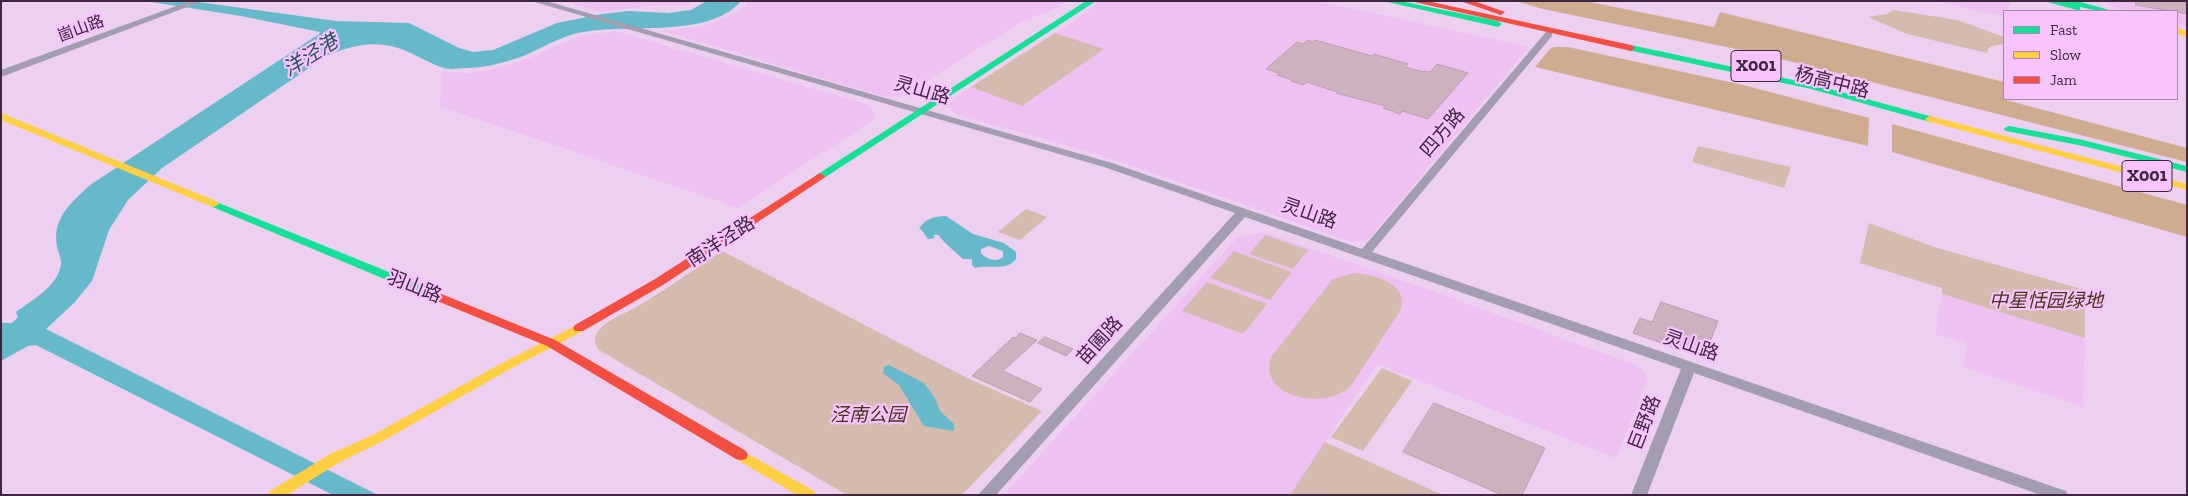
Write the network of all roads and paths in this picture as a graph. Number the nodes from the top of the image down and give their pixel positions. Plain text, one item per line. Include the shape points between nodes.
1 (199, 1) edge
2 (535, 1) edge
3 (1077, 1) edge
4 (1092, 1) edge
5 (1387, 1) edge
6 (1414, 1) edge
7 (1444, 1) edge
8 (1464, 1) edge
9 (2048, 1) edge
10 (2073, 3) edge
11 (2089, 10) edge
12 (2104, 10) edge
13 (1501, 12) junction
14 (1549, 34) junction
15 (1592, 39) junction
16 (1, 74) edge
17 (914, 110) junction
18 (1, 116) edge
19 (2005, 133) junction
20 (2107, 161) junction
21 (2187, 170) edge
22 (2187, 178) edge
23 (2187, 186) edge
24 (2187, 194) edge
25 (1243, 212) junction
26 (1364, 254) junction
27 (546, 340) junction
28 (1689, 367) junction
29 (275, 495) edge
30 (809, 495) edge
31 (986, 495) edge
32 (1639, 495) edge
33 (2060, 495) edge

1 - 16 street, 崮山路
2 - 17 street, 灵山路
3 - 17 main road, 南洋泾路
4 - 17 main road, 南洋泾路
5 - 14 main road, 杨高中路 / X001
6 - 15 main road, 杨高中路 / X001
7 - 13 main road, 杨高中路
8 - 13 main road, X001
9 - 10 main road
10 - 11 main road
10 - 12 main road
13 - 19 main road, 杨高中路 / X001 via 1803,76
14 - 15 main road, 杨高中路 / X001
14 - 26 street, 四方路
15 - 19 main road, 杨高中路 / X001
17 - 25 street, 灵山路 via 1071,153
17 - 27 main road, 南洋泾路 via 659,282
18 - 27 main road, 羽山路
19 - 20 main road, 杨高中路 / X001
19 - 21 main road, X001 via 2083,142
19 - 24 main road, 杨高中路 / X001 via 2076,163
20 - 22 main road, 杨高中路 / X001
20 - 23 main road, 杨高中路 / X001
25 - 26 street, 灵山路
25 - 31 street, 苗圃路
26 - 28 street, 灵山路
27 - 29 main road, 南洋泾路
27 - 30 main road, 羽山路
28 - 32 street, 巨野路
28 - 33 street, 灵山路

